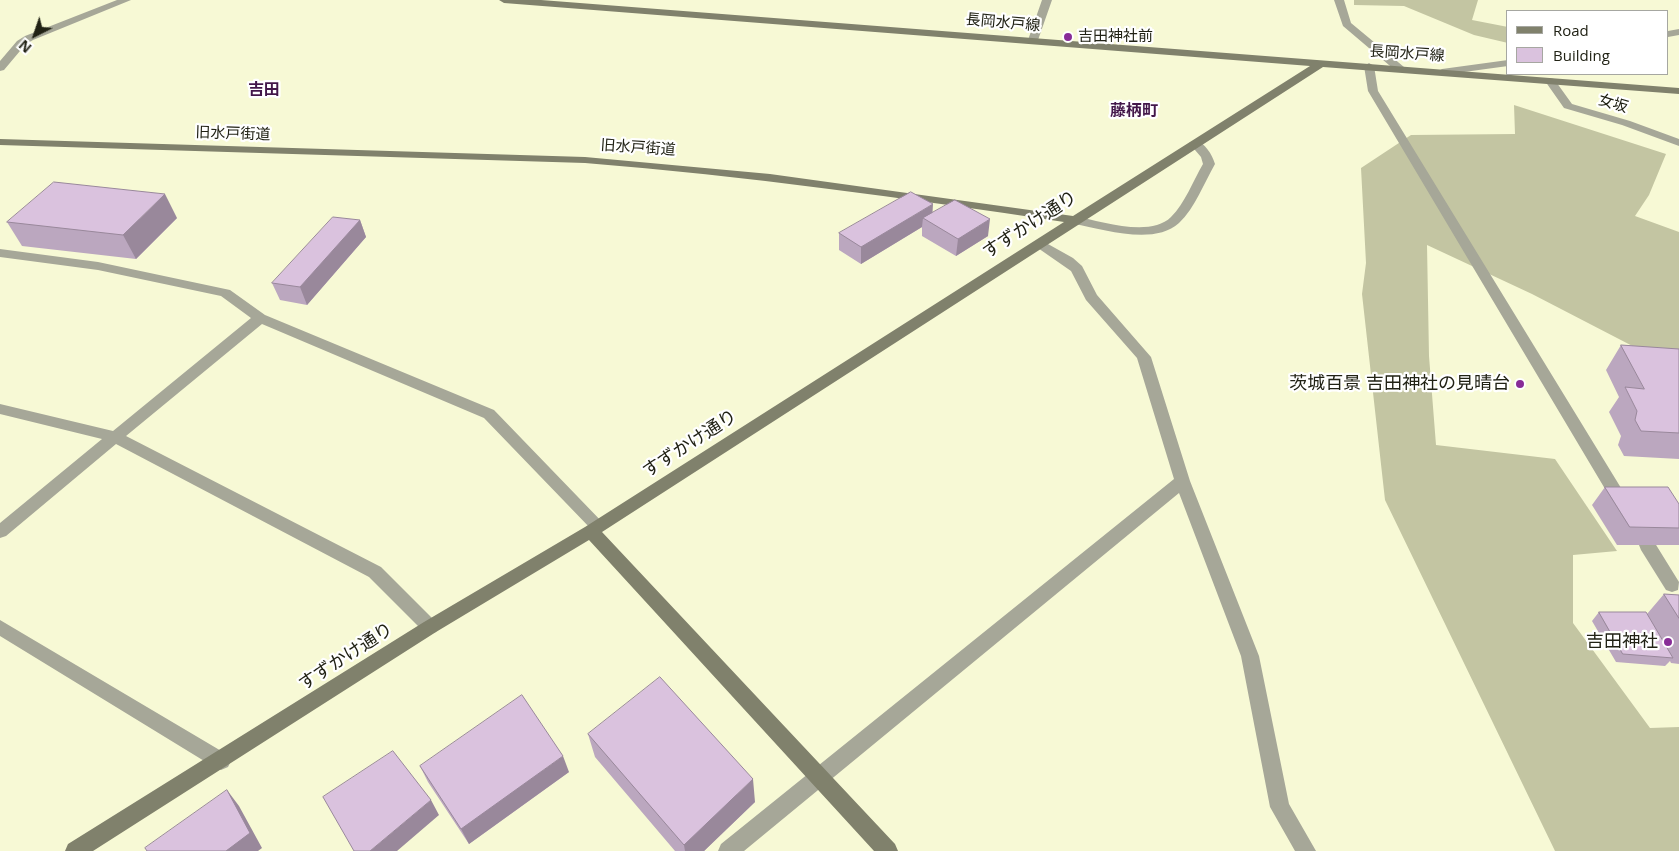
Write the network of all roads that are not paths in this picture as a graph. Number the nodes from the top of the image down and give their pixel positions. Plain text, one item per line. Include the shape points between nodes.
1 (126, 0) edge
2 (504, 0) edge
3 (1047, 0) edge
4 (1339, 0) edge
5 (1033, 40) junction
6 (1321, 63) junction
7 (1506, 63) edge
8 (1369, 66) junction
9 (0, 68) edge
10 (1400, 69) junction
11 (1442, 72) junction
12 (1550, 81) junction
13 (1679, 91) edge
14 (0, 142) edge
15 (1195, 143) junction
16 (1679, 143) edge
17 (1074, 220) junction
18 (1039, 243) junction
19 (0, 253) edge
20 (260, 318) junction
21 (0, 409) edge
22 (115, 437) junction
23 (1182, 481) junction
24 (1623, 505) edge
25 (595, 529) junction
26 (0, 532) edge
27 (1647, 545) edge
28 (1672, 585) dead end
29 (0, 627) edge
30 (430, 627) junction
31 (221, 760) junction
32 (820, 776) junction
33 (76, 851) edge
34 (728, 851) edge
35 (888, 851) edge
36 (1306, 851) edge

1 - 9 street via 29,38
2 - 5 street, 長岡水戸線
3 - 5 street
4 - 10 street via 1346,24
5 - 6 street, 長岡水戸線
6 - 8 street, 長岡水戸線
6 - 15 street, すずかけ通り
7 - 11 street
8 - 10 street, 長岡水戸線
8 - 24 street via 1373,91
10 - 11 street, 長岡水戸線
11 - 12 street, 長岡水戸線
12 - 13 street, 長岡水戸線
12 - 16 street, 女坂 via 1568,106
14 - 17 street, 旧水戸街道 via 585,160 671,166 875,190
15 - 17 street, すずかけ通り
15 - 17 street, 旧水戸街道 via 1207,156 1208,164 1175,220 1164,228 1147,232
17 - 18 street, すずかけ通り
18 - 23 street via 1076,269 1091,297 1144,357
18 - 25 street, すずかけ通り
19 - 20 street via 98,266 224,293
20 - 22 street
20 - 25 street via 490,414
21 - 22 street
22 - 26 street
22 - 30 street via 375,572
23 - 32 street
23 - 36 street via 1250,656 1280,807
25 - 30 street, すずかけ通り
25 - 32 street
27 - 28 street
29 - 31 street
30 - 31 street, すずかけ通り
31 - 33 street, すずかけ通り
32 - 34 street
32 - 35 street

